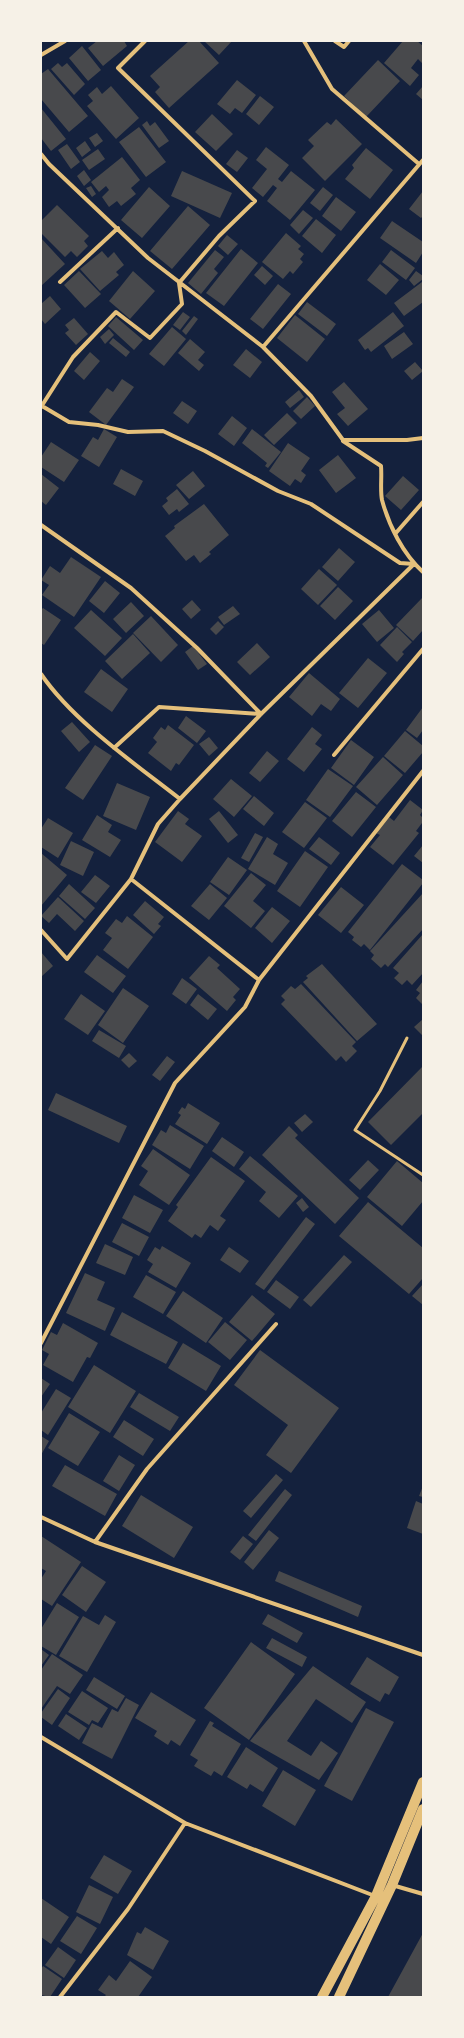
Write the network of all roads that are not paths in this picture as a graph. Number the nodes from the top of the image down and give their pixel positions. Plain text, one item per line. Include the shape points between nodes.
1 (65, 41) edge
2 (145, 41) edge
3 (304, 41) edge
4 (335, 41) edge
5 (349, 41) edge
6 (41, 55) edge
7 (41, 154) edge
8 (423, 160) edge
9 (419, 164) junction
10 (118, 228) junction
11 (60, 282) dead end
12 (179, 283) junction
13 (263, 347) junction
14 (41, 407) edge
15 (423, 438) edge
16 (343, 440) junction
17 (423, 502) edge
18 (41, 525) edge
19 (395, 534) junction
20 (414, 564) junction
21 (423, 572) edge
22 (423, 649) edge
23 (41, 674) edge
24 (261, 714) junction
25 (114, 748) junction
26 (334, 756) dead end
27 (423, 771) edge
28 (180, 799) junction
29 (131, 879) junction
30 (41, 930) edge
31 (259, 980) junction
32 (407, 1038) dead end
33 (423, 1175) edge
34 (276, 1324) dead end
35 (41, 1343) edge
36 (41, 1517) edge
37 (95, 1542) junction
38 (423, 1655) edge
39 (41, 1737) edge
40 (423, 1782) edge
41 (423, 1809) edge
42 (185, 1824) junction
43 (392, 1885) junction
44 (423, 1894) edge
45 (376, 1896) junction
46 (60, 1997) edge
47 (322, 1997) edge
48 (339, 1997) edge

1 - 6 street
2 - 12 street via 118,68 255,201 219,236
3 - 9 street via 332,89
4 - 5 street via 344,47
7 - 10 street
8 - 9 street
9 - 13 street
10 - 11 street
10 - 12 street via 148,258
12 - 13 street
12 - 14 street via 182,304 150,338 116,312 73,357
13 - 16 street via 311,396
14 - 20 street via 69,422 128,432 163,431 278,491 311,504 400,563
15 - 16 street
16 - 19 street via 381,466 382,499
17 - 19 street
18 - 24 street via 131,588 196,648
19 - 20 street
20 - 21 street
20 - 24 street
22 - 26 street
23 - 25 street via 54,693
24 - 25 street via 159,707
24 - 28 street
25 - 28 street
27 - 31 street
28 - 29 street via 158,824
29 - 30 street via 67,958
29 - 31 street
31 - 35 street via 245,1006 175,1083
32 - 33 lane via 380,1092 355,1130
34 - 37 street via 147,1469
36 - 37 street
37 - 38 street
39 - 42 street
40 - 45 main road
41 - 43 main road
42 - 45 street
42 - 46 street via 128,1909
43 - 44 street
43 - 48 main road
45 - 47 main road

